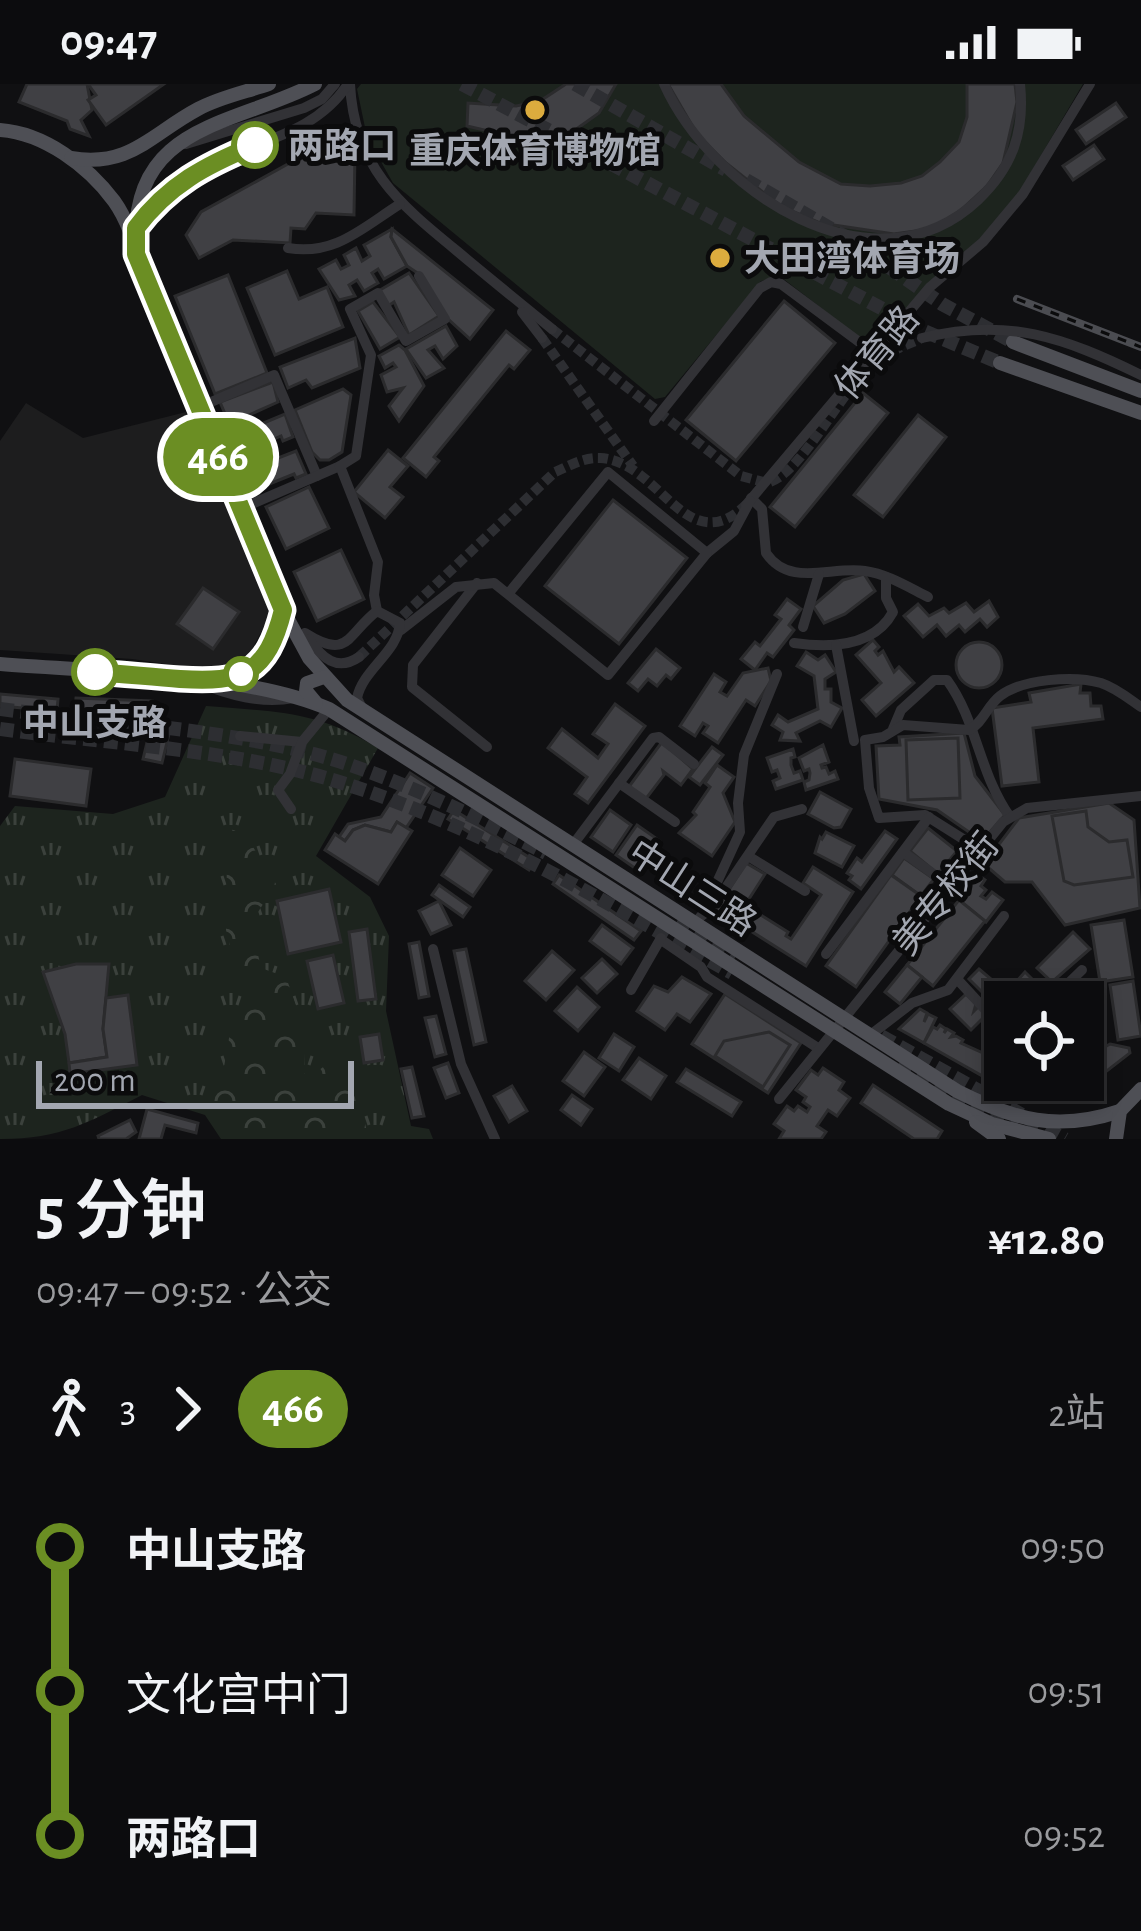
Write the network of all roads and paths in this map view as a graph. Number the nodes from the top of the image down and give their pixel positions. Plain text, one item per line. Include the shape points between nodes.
1 (269, 84) edge
2 (315, 84) edge
3 (335, 84) edge
4 (349, 84) edge
5 (664, 84) edge
6 (1020, 84) edge
7 (1090, 84) edge
8 (0, 126) edge
9 (147, 142) junction
10 (171, 148) junction
11 (71, 158) junction
12 (400, 204) junction
13 (136, 228) junction
14 (288, 248) dead end
15 (136, 254) junction
16 (418, 276) dead end
17 (547, 333) tunnel mouth
18 (922, 338) tunnel mouth
19 (1013, 342) tunnel mouth
20 (874, 353) junction
21 (1000, 363) tunnel mouth
22 (1141, 374) edge
23 (1141, 391) edge
24 (197, 408) junction
25 (1141, 412) edge
26 (654, 421) dead end
27 (340, 466) junction
28 (317, 476) junction
29 (748, 501) junction
30 (240, 509) junction
31 (707, 553) junction
32 (819, 574) junction
33 (886, 577) junction
34 (477, 583) junction
35 (508, 594) junction
36 (928, 597) dead end
37 (283, 610) junction
38 (377, 611) junction
39 (803, 627) dead end
40 (401, 630) junction
41 (305, 633) junction
42 (794, 643) dead end
43 (836, 645) junction
44 (359, 657) dead end
45 (0, 664) edge
46 (777, 674) dead end
47 (324, 677) junction
48 (191, 680) junction
49 (214, 683) junction
50 (296, 698) junction
51 (324, 707) junction
52 (1141, 707) edge
53 (368, 715) junction
54 (969, 723) junction
55 (892, 729) junction
56 (240, 736) dead end
57 (854, 741) dead end
58 (302, 742) junction
59 (487, 747) dead end
60 (694, 764) dead end
61 (619, 783) junction
62 (1141, 796) edge
63 (291, 808) dead end
64 (802, 809) dead end
65 (928, 817) junction
66 (1010, 817) junction
67 (676, 822) dead end
68 (572, 846) junction
69 (980, 849) junction
70 (743, 852) junction
71 (903, 852) junction
72 (950, 886) junction
73 (805, 891) dead end
74 (1004, 916) dead end
75 (698, 920) junction
76 (669, 925) junction
77 (660, 939) junction
78 (433, 949) dead end
79 (826, 954) dead end
80 (1082, 970) dead end
81 (957, 979) junction
82 (1070, 981) edge
83 (631, 990) dead end
84 (984, 1008) edge
85 (838, 1025) junction
86 (869, 1036) junction
87 (818, 1048) junction
88 (1141, 1089) edge
89 (779, 1099) dead end
90 (998, 1101) edge
91 (996, 1109) junction
92 (1120, 1111) junction
93 (968, 1115) junction
94 (495, 1139) edge
95 (998, 1139) edge
96 (1049, 1139) edge
97 (1116, 1139) edge

1 - 9 main road via 206,105
2 - 10 main road
3 - 10 street via 304,108
4 - 12 street via 365,152
4 - 13 street via 316,119 177,184
5 - 6 street via 695,136 779,210 819,227 894,238 962,215 1002,176 1019,130
7 - 20 street, 体育路 via 1023,194
8 - 11 main road
9 - 10 main road via 146,158
9 - 11 main road via 111,160
10 - 13 main road via 149,173
11 - 15 main road, 中山三路 via 119,209
12 - 14 street via 315,253
12 - 17 street
13 - 15 main road
15 - 24 main road, 中山三路
16 - 27 street via 445,319 406,341 378,293 350,309 371,355 356,456
18 - 22 street, bridge via 1020,329
19 - 23 main road
20 - 26 street via 771,282
20 - 29 street, 体育路
21 - 25 main road
24 - 28 street via 274,375
24 - 30 main road, 中山三路
27 - 28 street
27 - 38 street via 378,562
28 - 30 street
29 - 31 street, 体育路 via 734,531
29 - 32 street via 762,509 773,563
30 - 37 main road, 中山三路
31 - 35 street via 608,472
31 - 35 street, 体育路 via 608,675
32 - 33 street
32 - 39 street
33 - 36 street
33 - 43 street via 890,619
34 - 35 street
34 - 40 street via 456,587
34 - 59 street via 413,665 412,687
37 - 41 street
37 - 47 main road, 中山三路
37 - 49 main road via 263,659
38 - 40 street
38 - 41 street via 348,643 324,646
40 - 53 street via 359,686
41 - 44 street via 334,663
42 - 43 street
43 - 57 street
45 - 48 main road, 中山三路
46 - 70 street via 744,755
47 - 51 main road via 306,691
47 - 53 main road, 中山三路
48 - 49 main road, 中山三路
48 - 50 street via 275,701
49 - 50 main road, 中山三路
50 - 51 main road, 中山三路
51 - 58 street
51 - 76 main road, 中山三路
52 - 54 street via 1093,681 1026,685 1004,692 977,727
53 - 68 main road, 中山三路
54 - 55 street
54 - 55 street via 942,678 906,705
54 - 66 street via 987,781
55 - 65 street via 865,740 873,805 879,818
56 - 58 street
58 - 63 street via 278,790
60 - 61 street via 653,738
61 - 67 street
61 - 68 street
62 - 66 street, 美专校街 via 1027,808
64 - 70 street via 774,817
65 - 69 street
65 - 71 street
66 - 69 street, 美专校街
68 - 75 main road, 中山三路
69 - 72 street, 美专校街
70 - 73 street
70 - 75 street
71 - 72 street
71 - 79 street
72 - 85 street, 美专校街
74 - 81 street
75 - 85 main road, 中山三路
76 - 77 street
76 - 85 main road, 中山三路
77 - 83 street
77 - 87 street
78 - 94 street via 461,1064
80 - 82 street
81 - 84 street
81 - 86 street
85 - 86 main road, 中山三路
85 - 87 street, 美专校街
85 - 93 main road, 中山三路
86 - 91 main road, 中山三路
87 - 89 street, 美专校街
88 - 92 main road
90 - 91 street
91 - 92 main road, 中山三路 via 1070,1124
92 - 97 main road
93 - 95 main road
93 - 96 main road, 中山三路

